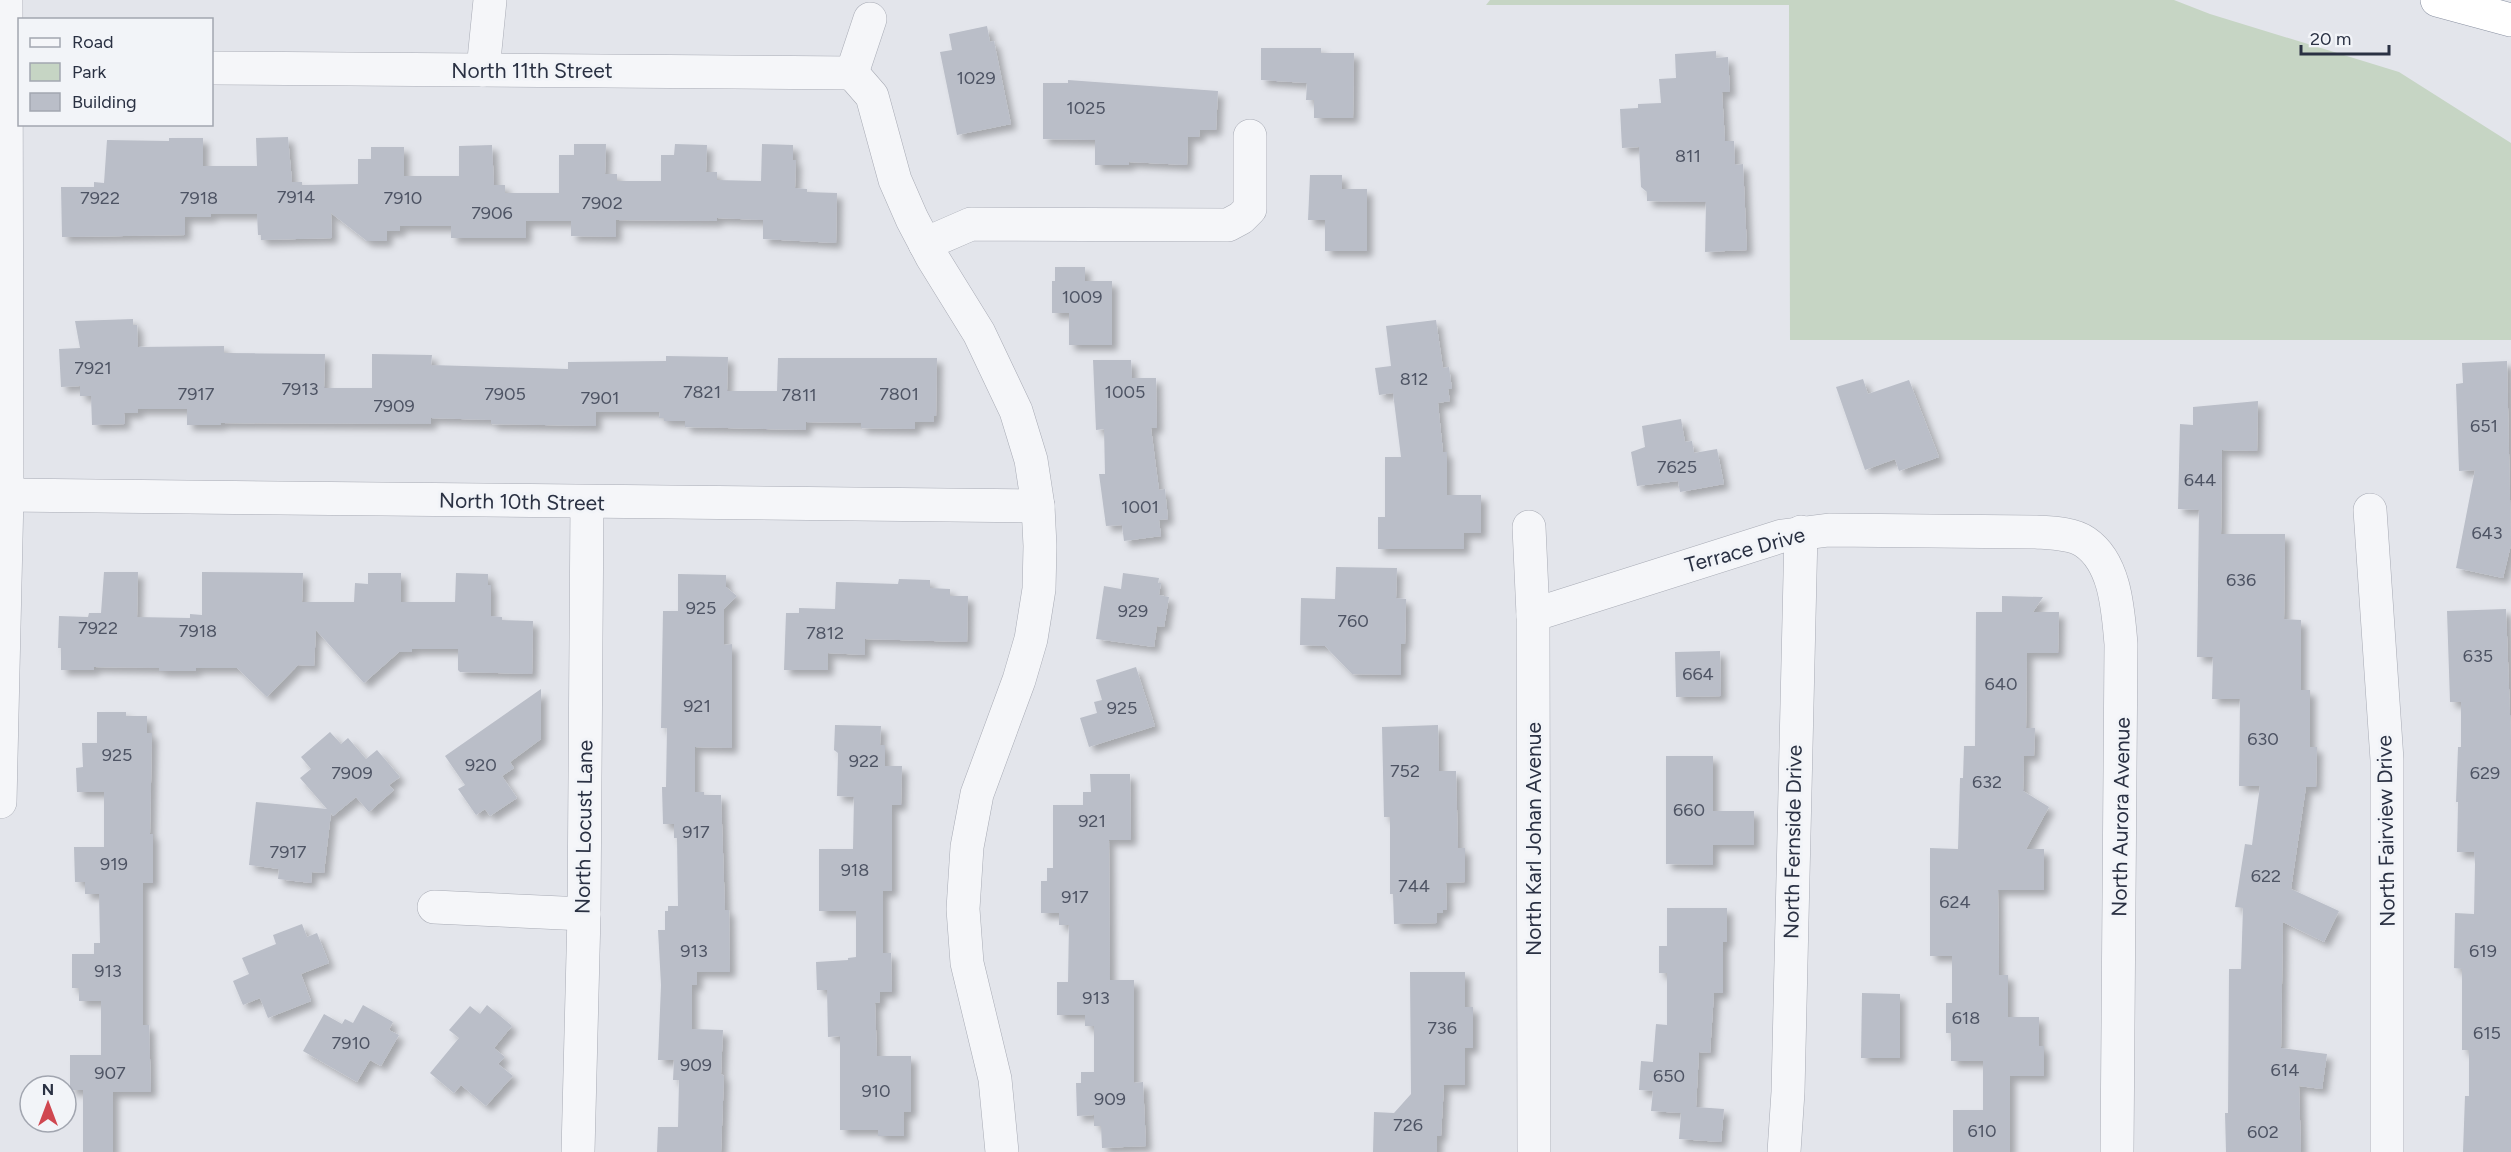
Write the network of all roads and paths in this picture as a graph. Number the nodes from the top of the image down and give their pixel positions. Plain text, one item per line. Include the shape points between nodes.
1 (6, 0) edge
2 (490, 0) edge
3 (2437, 0) edge
4 (870, 19) dead end
5 (2511, 20) edge
6 (12, 67) edge
7 (213, 68) edge
8 (483, 70) junction
9 (852, 73) junction
10 (1250, 136) dead end
11 (925, 244) junction
12 (7, 495) junction
13 (587, 502) junction
14 (1038, 506) junction
15 (2370, 510) dead end
16 (1529, 527) dead end
17 (1801, 532) junction
18 (2036, 532) joint
19 (1533, 615) junction
20 (0, 802) edge
21 (434, 907) dead end
22 (584, 914) junction
23 (578, 1152) edge
24 (1002, 1152) edge
25 (1534, 1152) edge
26 (1784, 1152) edge
27 (2117, 1152) edge
28 (2387, 1152) edge

1 - 6 street
2 - 8 street
3 - 5 highway
4 - 9 street
6 - 12 street
7 - 8 street, North 11th Street
8 - 9 street, North 11th Street
9 - 11 street via 872,96 895,180
10 - 11 street via 1250,209 1228,225 971,224
11 - 14 street via 979,333 1017,411
12 - 13 street, North 10th Street
12 - 20 street
13 - 14 street, North 10th Street
13 - 22 street, North Locust Lane
14 - 24 street via 1039,589 1030,639 977,794 967,847 963,909 967,963 995,1079
15 - 28 street, North Fairview Drive via 2386,760
16 - 19 street, North Karl Johan Avenue
17 - 18 street, Terrace Drive
17 - 19 street, Terrace Drive
17 - 26 street, North Fernside Drive
18 - 27 street, North Aurora Avenue via 2061,533 2085,541 2100,556 2118,608 2122,704
19 - 25 street, North Karl Johan Avenue
21 - 22 street
22 - 23 street, North Locust Lane

